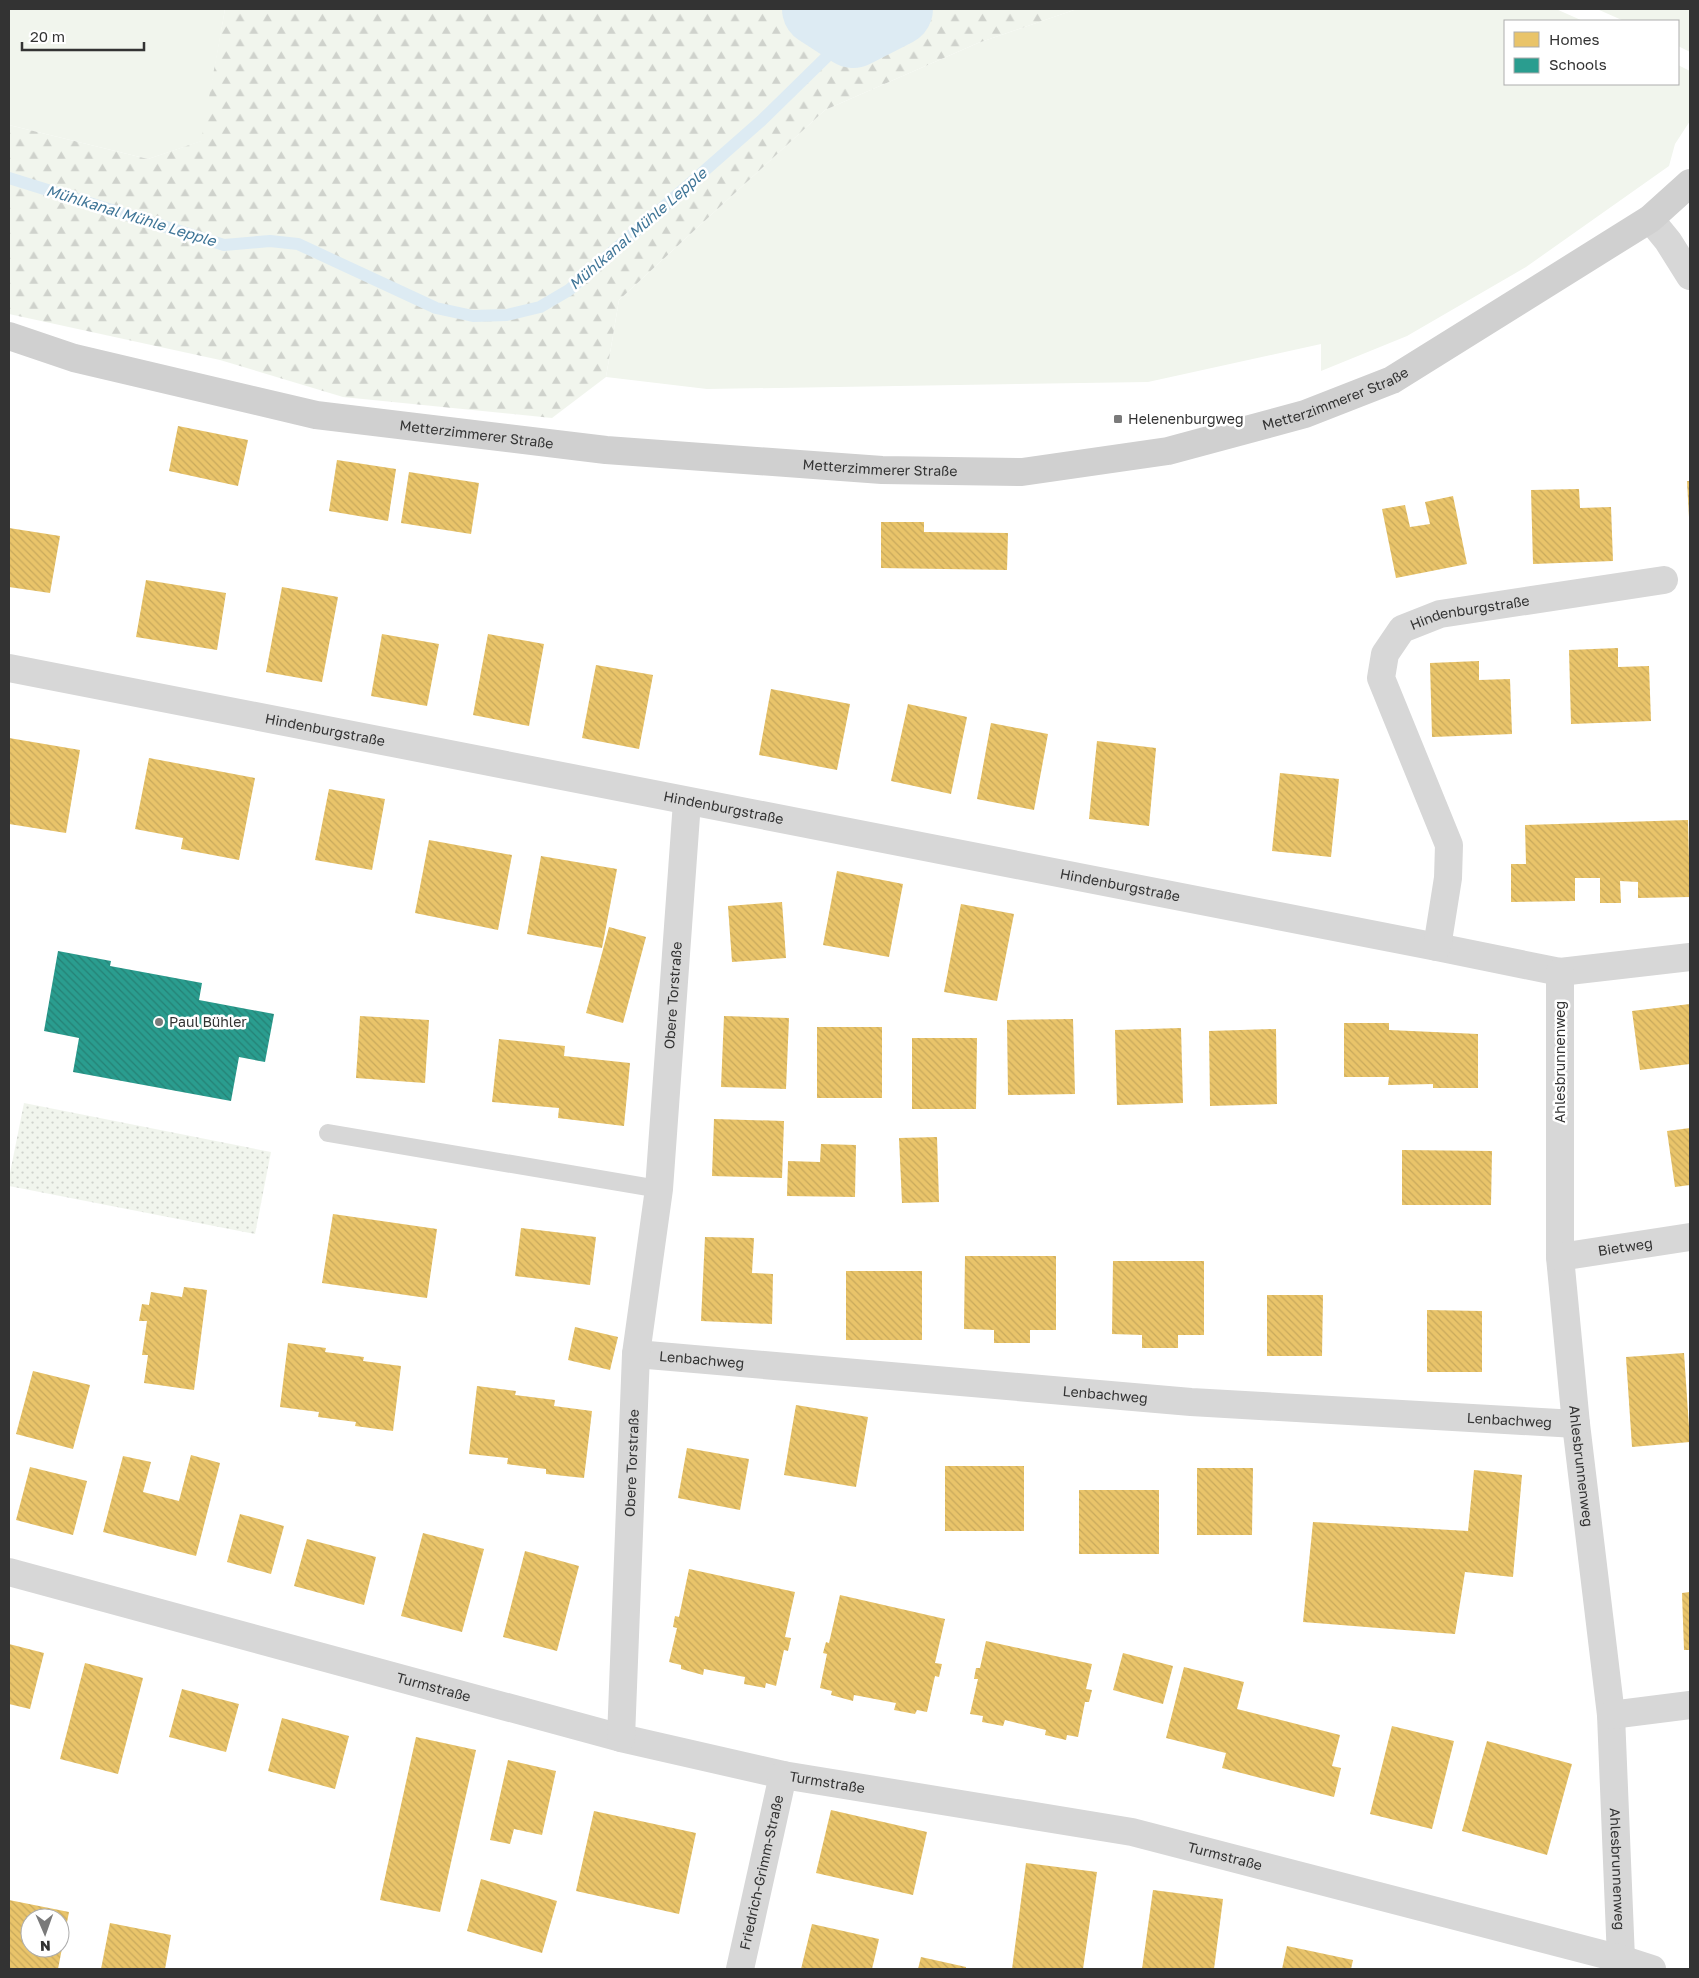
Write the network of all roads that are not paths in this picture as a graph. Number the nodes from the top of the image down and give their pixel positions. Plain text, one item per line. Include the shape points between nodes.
1 (1690, 183) edge
2 (1650, 219) junction
3 (1690, 276) edge
4 (9, 336) edge
5 (1664, 580) dead end
6 (9, 668) edge
7 (687, 802) junction
8 (1437, 946) junction
9 (1690, 957) edge
10 (1560, 972) junction
11 (328, 1133) dead end
12 (659, 1188) junction
13 (1690, 1237) edge
14 (1560, 1257) junction
15 (636, 1354) junction
16 (1576, 1424) junction
17 (9, 1572) edge
18 (1690, 1705) edge
19 (1611, 1715) junction
20 (621, 1738) junction
21 (783, 1775) junction
22 (1619, 1964) edge
23 (740, 1969) edge
24 (1652, 1969) edge

1 - 2 main road, Metterzimmerer Straße
2 - 3 street
2 - 4 main road, Metterzimmerer Straße via 1384,383 1305,414 1183,448 1022,472 882,470 606,450 316,415 74,358
5 - 8 street, Hindenburgstraße via 1440,614 1402,628 1385,654 1381,678 1449,845 1448,878
6 - 7 street, Hindenburgstraße
7 - 8 street, Hindenburgstraße
7 - 12 street, Obere Torstraße
8 - 10 street, Hindenburgstraße
9 - 10 street, Hindenburgstraße
10 - 14 street, Ahlesbrunnenweg
11 - 12 lane
12 - 15 street, Obere Torstraße
13 - 14 street, Bietweg
14 - 16 street, Ahlesbrunnenweg
15 - 16 street, Lenbachweg via 1191,1402
15 - 20 street, Obere Torstraße
16 - 19 street, Ahlesbrunnenweg
17 - 20 street, Turmstraße
18 - 19 street
19 - 22 street, Ahlesbrunnenweg
20 - 21 street, Turmstraße
21 - 22 street, Turmstraße via 1132,1832
21 - 23 street, Friedrich-Grimm-Straße
22 - 24 street, Turmstraße

